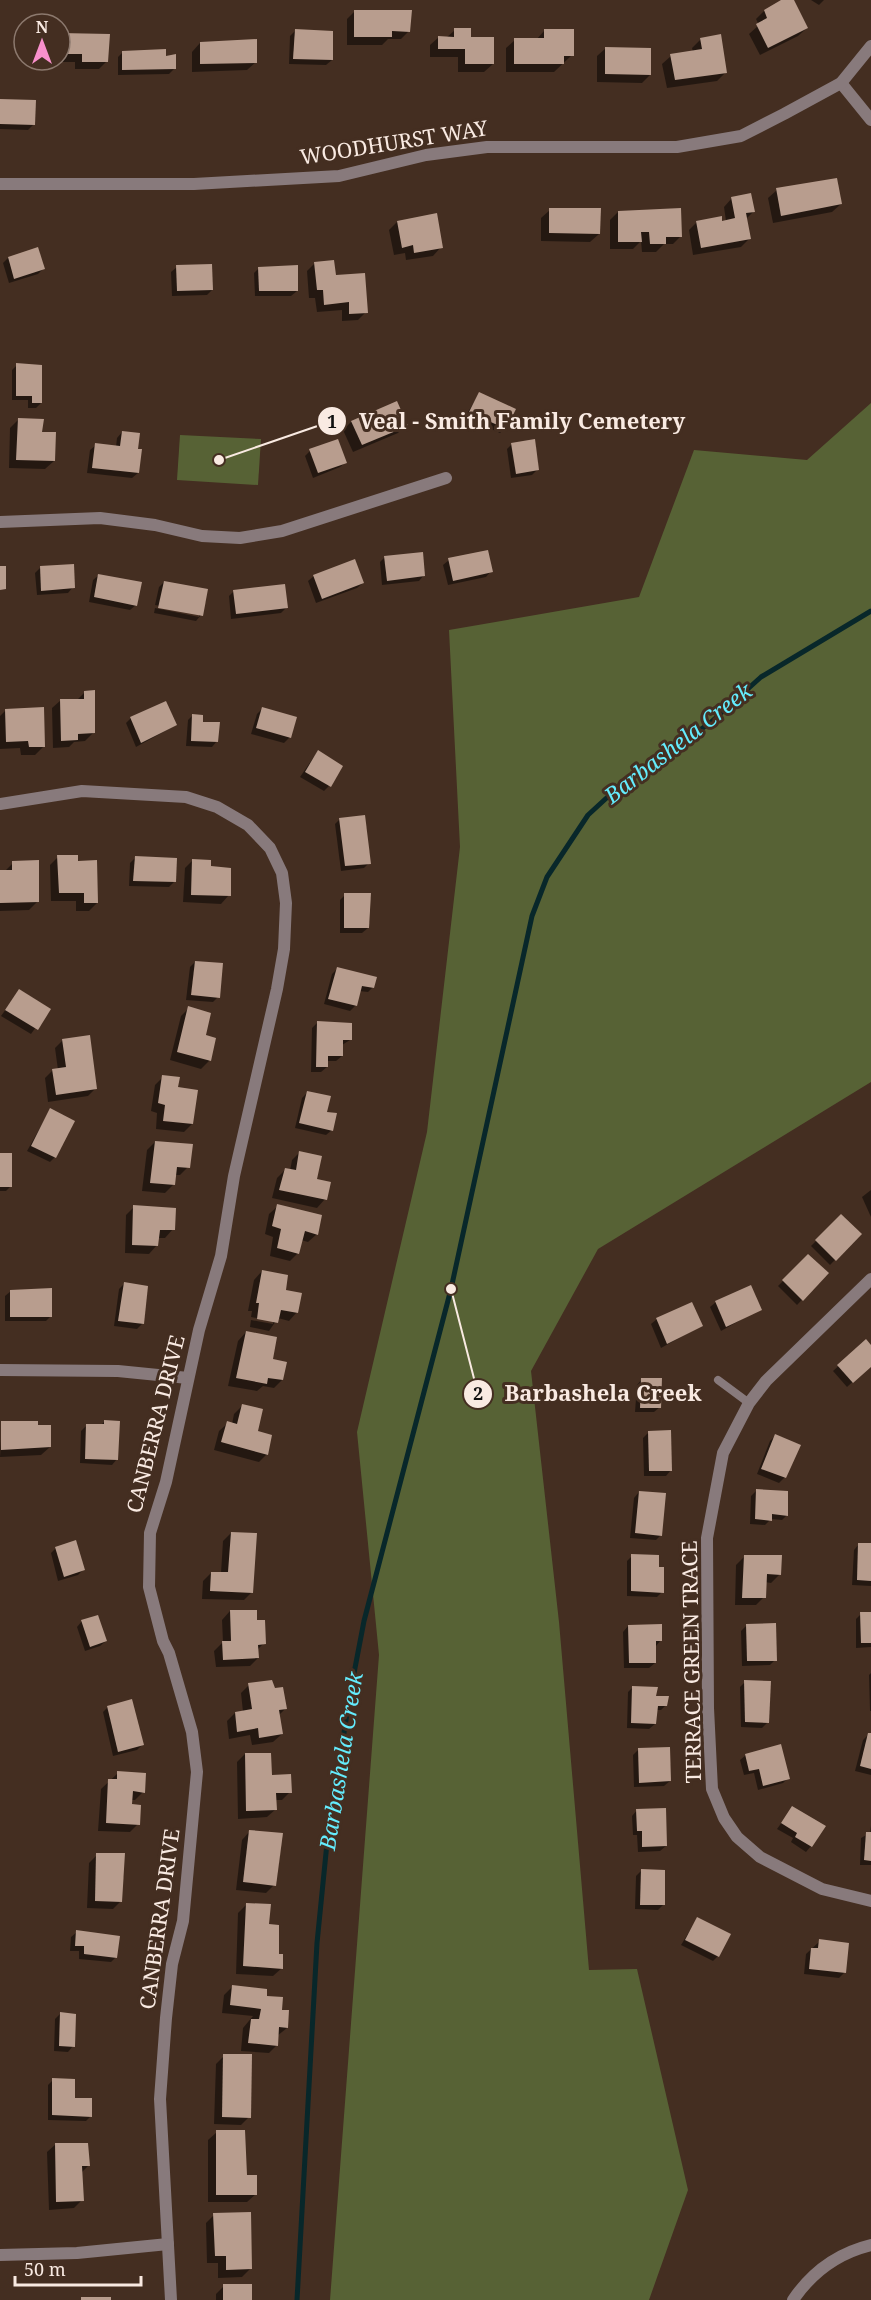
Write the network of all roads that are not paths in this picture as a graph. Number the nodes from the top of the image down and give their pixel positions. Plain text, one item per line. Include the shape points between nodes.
1 (871, 46) edge
2 (840, 83) junction
3 (871, 120) edge
4 (0, 184) edge
5 (446, 478) dead end
6 (0, 522) edge
7 (0, 804) edge
8 (871, 1279) edge
9 (0, 1370) edge
10 (188, 1378) junction
11 (718, 1380) dead end
12 (749, 1403) junction
13 (871, 1901) edge
14 (168, 2244) junction
15 (871, 2245) edge
16 (0, 2255) edge
17 (171, 2300) edge
18 (793, 2300) edge

1 - 2 street, WOODHURST WAY
2 - 3 street
2 - 4 street, WOODHURST WAY via 741,136 677,147 487,147 426,155 339,176 216,183
5 - 6 street via 282,531 240,538 202,536 100,518
7 - 10 street, CANBERRA DRIVE via 82,791 186,797 217,807 248,825 270,848 282,873 286,903 282,959 234,1176 221,1256
8 - 12 street, TERRACE GREEN TRACE via 766,1381
9 - 10 street via 118,1371
10 - 14 street, CANBERRA DRIVE via 148,1554 149,1587 192,1732 197,1772 183,1921 172,1964 160,2099
11 - 12 lane
12 - 13 street, TERRACE GREEN TRACE via 723,1453 707,1538 712,1789 737,1837 760,1857 822,1889
14 - 16 street via 77,2253
14 - 17 street, CANBERRA DRIVE
15 - 18 street via 848,2250 807,2278

